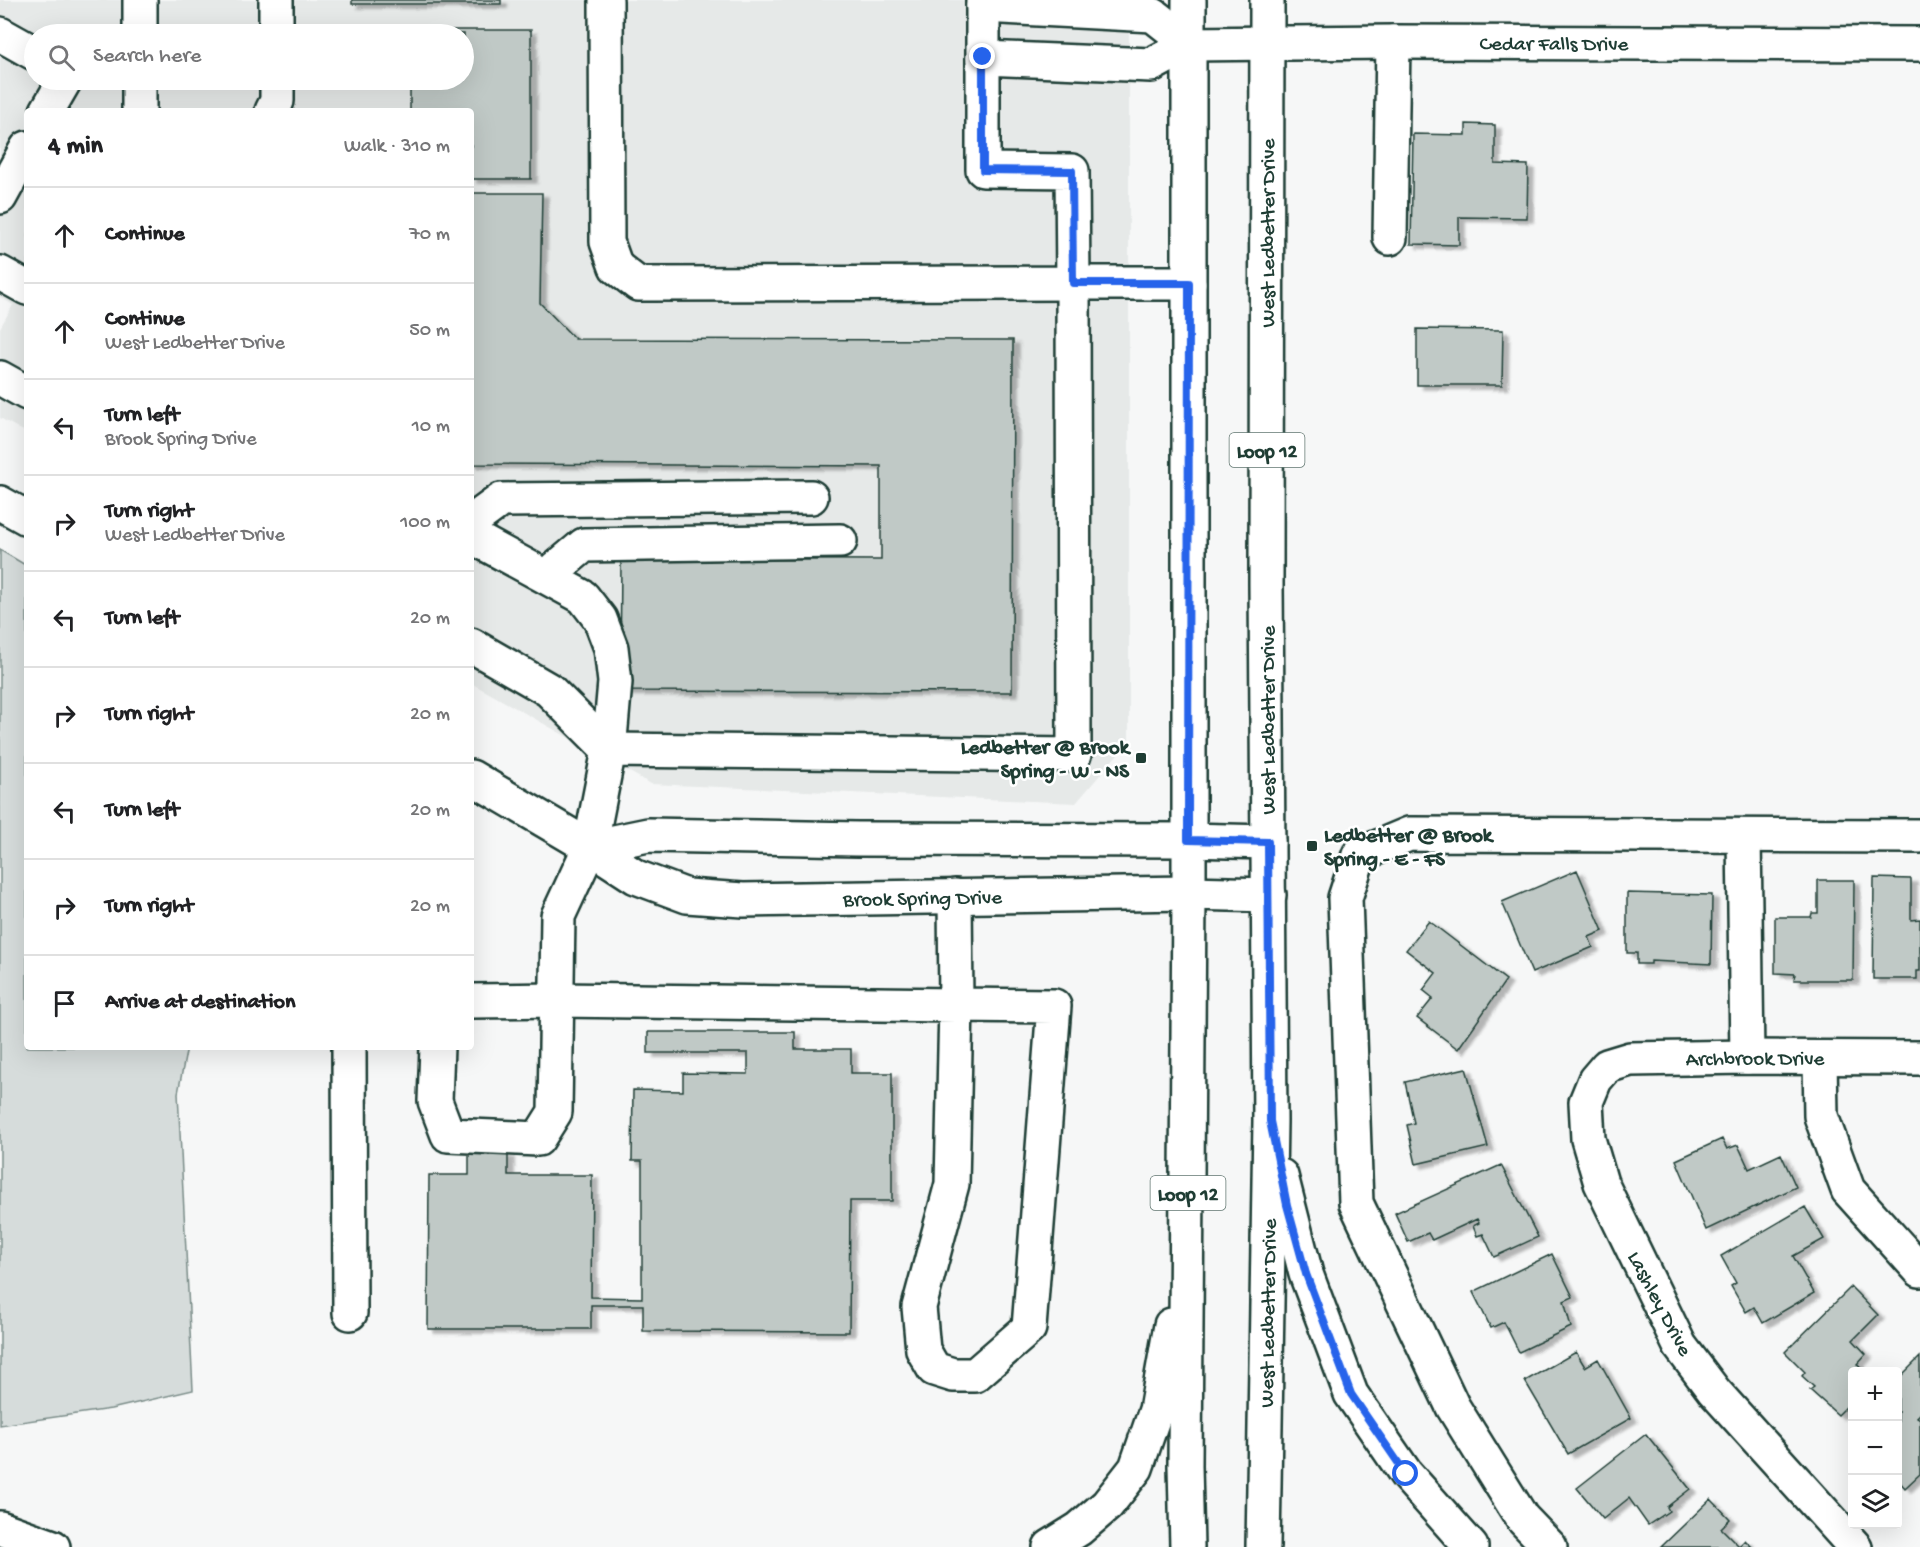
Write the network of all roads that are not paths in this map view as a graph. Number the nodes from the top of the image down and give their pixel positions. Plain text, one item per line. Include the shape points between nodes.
1 (140, 0) edge
2 (276, 0) edge
3 (606, 0) edge
4 (1190, 0) edge
5 (1267, 0) edge
6 (983, 3) edge
7 (140, 24) edge
8 (276, 24) edge
9 (0, 34) edge
10 (1393, 42) junction
11 (1190, 44) junction
12 (1268, 44) junction
13 (1920, 44) edge
14 (24, 47) edge
15 (983, 57) junction
16 (59, 90) edge
17 (139, 90) edge
18 (276, 90) edge
19 (49, 108) edge
20 (139, 108) edge
21 (274, 108) edge
22 (1390, 238) dead end
23 (0, 273) edge
24 (1073, 283) junction
25 (1189, 283) junction
26 (24, 286) edge
27 (0, 378) edge
28 (24, 391) edge
29 (811, 497) dead end
30 (0, 503) edge
31 (24, 516) edge
32 (474, 520) edge
33 (474, 538) edge
34 (840, 541) dead end
35 (547, 576) junction
36 (474, 647) edge
37 (609, 750) junction
38 (474, 779) edge
39 (1743, 836) junction
40 (1920, 836) edge
41 (1188, 840) junction
42 (1268, 842) junction
43 (590, 847) junction
44 (1189, 893) junction
45 (955, 896) junction
46 (1269, 896) junction
47 (558, 1000) junction
48 (474, 1001) edge
49 (956, 1005) junction
50 (349, 1050) edge
51 (437, 1050) edge
52 (1747, 1057) junction
53 (1920, 1058) edge
54 (1820, 1059) junction
55 (1595, 1080) joint
56 (1270, 1121) junction
57 (1188, 1235) junction
58 (1920, 1270) edge
59 (350, 1313) dead end
60 (0, 1528) edge
61 (53, 1547) edge
62 (1050, 1547) edge
63 (1187, 1547) edge
64 (1263, 1547) edge
65 (1471, 1547) edge
66 (1550, 1547) edge
67 (1855, 1547) edge

1 - 7 main road
2 - 8 main road
3 - 24 main road via 608,242 616,267 638,284
4 - 11 main road, Loop 12
5 - 12 main road, West Ledbetter Drive / Loop 12
6 - 11 main road via 1153,15
6 - 15 main road
9 - 14 main road
10 - 12 main road, Cedar Falls Drive
10 - 13 main road, Cedar Falls Drive
10 - 22 main road
11 - 12 main road, Cedar Falls Drive
11 - 15 main road via 1151,65
11 - 25 main road, Loop 12
12 - 42 main road, West Ledbetter Drive / Loop 12
15 - 24 main road via 983,170 1072,171
16 - 19 main road
17 - 20 main road
18 - 21 main road
23 - 26 main road
24 - 25 main road
24 - 37 main road via 1074,755
25 - 41 main road, Loop 12
27 - 28 main road
29 - 32 main road via 501,500
30 - 31 main road
33 - 35 main road
34 - 35 main road via 584,545
35 - 37 main road via 583,597 600,619 611,648 615,682
36 - 37 main road via 549,690
37 - 43 main road
38 - 43 main road, Brook Spring Drive
39 - 40 main road
39 - 52 main road
39 - 66 main road via 1409,834 1359,855 1346,898 1356,1203 1453,1407 1522,1518
41 - 42 main road
41 - 43 main road via 648,835
41 - 44 main road, Loop 12
42 - 46 main road, West Ledbetter Drive / Loop 12
43 - 45 main road, Brook Spring Drive via 636,877 687,896 743,900
43 - 47 main road via 558,916
44 - 45 main road, Brook Spring Drive
44 - 46 main road, Brook Spring Drive
44 - 57 main road, Loop 12
45 - 49 main road
46 - 56 main road, West Ledbetter Drive / Loop 12
47 - 48 main road
47 - 49 main road
47 - 51 main road via 555,1112 538,1139 448,1135 435,1101
49 - 49 main road via 1054,1006 1029,1328 975,1374 953,1375 934,1369 923,1350 919,1307 952,1184
50 - 59 main road
52 - 54 main road, Archbrook Drive
52 - 55 main road, Archbrook Drive via 1630,1059 1607,1066
53 - 54 main road, Archbrook Drive
54 - 58 main road via 1821,1116 1848,1191
55 - 67 main road, Lashley Drive via 1586,1102 1588,1139 1601,1183 1680,1346 1714,1391
56 - 64 main road, West Ledbetter Drive / Loop 12
56 - 65 main road via 1306,1274 1351,1394 1406,1474
57 - 62 main road via 1156,1410 1136,1468 1107,1505
57 - 63 main road, Loop 12
60 - 61 main road

